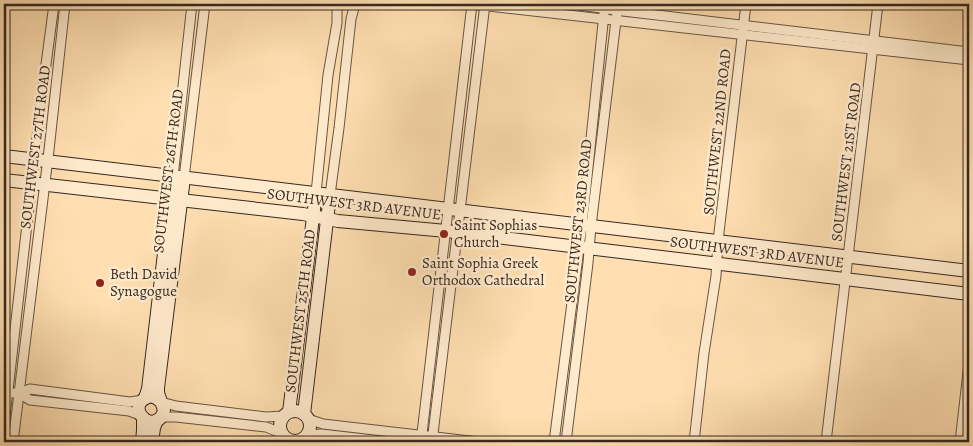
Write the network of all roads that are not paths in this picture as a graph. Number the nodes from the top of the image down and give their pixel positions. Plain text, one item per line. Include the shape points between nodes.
1 (54, 4) edge
2 (65, 4) edge
3 (192, 4) edge
4 (205, 4) edge
5 (337, 4) edge
6 (355, 4) edge
7 (472, 4) edge
8 (485, 4) edge
9 (572, 4) edge
10 (746, 4) edge
11 (878, 4) edge
12 (605, 6) edge
13 (618, 7) edge
14 (603, 19) junction
15 (616, 20) junction
16 (742, 30) junction
17 (874, 45) junction
18 (969, 52) edge
19 (969, 60) edge
20 (4, 156) edge
21 (34, 160) junction
22 (48, 162) junction
23 (178, 177) junction
24 (4, 180) edge
25 (38, 183) junction
26 (316, 193) junction
27 (330, 195) junction
28 (175, 200) junction
29 (454, 209) junction
30 (313, 216) junction
31 (328, 218) junction
32 (586, 226) junction
33 (452, 232) junction
34 (718, 241) junction
35 (584, 248) junction
36 (849, 256) junction
37 (717, 264) junction
38 (969, 271) edge
39 (846, 279) junction
40 (969, 294) edge
41 (969, 362) edge
42 (6, 392) edge
43 (19, 393) junction
44 (144, 399) junction
45 (161, 401) junction
46 (286, 414) junction
47 (141, 417) junction
48 (306, 417) junction
49 (159, 419) junction
50 (4, 425) edge
51 (284, 438) edge
52 (303, 439) edge
53 (422, 439) edge
54 (433, 439) edge
55 (13, 442) edge
56 (142, 442) edge
57 (152, 442) edge
58 (391, 442) edge
59 (479, 442) edge
60 (554, 442) edge
61 (566, 442) edge
62 (694, 442) edge
63 (826, 442) edge
64 (960, 442) edge

1 - 21 street, SOUTHWEST 27TH ROAD
2 - 22 street, SOUTHWEST 27TH ROAD
3 - 23 street, SOUTHWEST 26TH ROAD
4 - 23 street, SOUTHWEST 26TH ROAD
5 - 26 street, SOUTHWEST 25TH ROAD
6 - 27 street, SOUTHWEST 25TH ROAD
7 - 8 street
7 - 29 street
8 - 14 street
8 - 29 street
9 - 12 street
10 - 16 street, SOUTHWEST 22ND ROAD
11 - 17 street, SOUTHWEST 21ST ROAD
12 - 13 street
12 - 14 street, SOUTHWEST 23RD ROAD
13 - 15 street, SOUTHWEST 23RD ROAD
13 - 16 street
14 - 15 street
14 - 32 street, SOUTHWEST 23RD ROAD
15 - 16 street
15 - 32 street, SOUTHWEST 23RD ROAD
16 - 17 street
16 - 34 street, SOUTHWEST 22ND ROAD
17 - 18 street
17 - 19 street
17 - 36 street, SOUTHWEST 21ST ROAD
20 - 21 main road, SOUTHWEST 3RD AVENUE
21 - 22 main road, SOUTHWEST 3RD AVENUE
21 - 25 street, SOUTHWEST 27TH ROAD
22 - 23 main road, SOUTHWEST 3RD AVENUE
22 - 25 street, SOUTHWEST 27TH ROAD
23 - 26 main road, SOUTHWEST 3RD AVENUE
23 - 28 main road, SOUTHWEST 26TH ROAD
24 - 25 main road, SOUTHWEST 3RD AVENUE
25 - 28 main road, SOUTHWEST 3RD AVENUE
25 - 42 street, SOUTHWEST 27TH ROAD
25 - 43 street, SOUTHWEST 27TH ROAD
26 - 27 main road, SOUTHWEST 3RD AVENUE
26 - 30 main road, SOUTHWEST 25TH ROAD
27 - 29 main road, SOUTHWEST 3RD AVENUE
27 - 31 main road, SOUTHWEST 25TH ROAD
28 - 30 main road, SOUTHWEST 3RD AVENUE
28 - 44 main road, SOUTHWEST 26TH ROAD
28 - 45 main road, SOUTHWEST 26TH ROAD via 158,388
29 - 32 main road, SOUTHWEST 3RD AVENUE
29 - 33 street
30 - 31 main road, SOUTHWEST 3RD AVENUE
30 - 46 main road, SOUTHWEST 25TH ROAD
31 - 33 main road, SOUTHWEST 3RD AVENUE
31 - 48 main road, SOUTHWEST 25TH ROAD
32 - 34 main road, SOUTHWEST 3RD AVENUE
32 - 35 street, SOUTHWEST 23RD ROAD
33 - 35 main road, SOUTHWEST 3RD AVENUE
33 - 53 street
33 - 54 street
34 - 36 main road, SOUTHWEST 3RD AVENUE
34 - 37 street, SOUTHWEST 22ND ROAD
35 - 37 main road, SOUTHWEST 3RD AVENUE
35 - 60 street, SOUTHWEST 23RD ROAD
35 - 61 street, SOUTHWEST 23RD ROAD
36 - 38 main road, SOUTHWEST 3RD AVENUE
36 - 39 street, SOUTHWEST 21ST ROAD
37 - 39 main road, SOUTHWEST 3RD AVENUE
37 - 62 street, SOUTHWEST 22ND ROAD
39 - 40 main road, SOUTHWEST 3RD AVENUE
39 - 63 street, SOUTHWEST 21ST ROAD
41 - 64 street
42 - 43 street
42 - 50 street, SOUTHWEST 27TH ROAD
43 - 44 street via 30,389 130,402
43 - 47 street via 30,400 132,412
43 - 55 street, SOUTHWEST 27TH ROAD
44 - 45 main road via 154,397
44 - 47 main road via 139,408
45 - 46 street via 176,406 266,417
45 - 49 main road via 164,410
46 - 48 main road via 297,411
46 - 51 main road via 280,424
47 - 49 main road via 151,422
47 - 56 main road
48 - 52 main road via 310,429
48 - 53 street via 323,424
49 - 51 street via 176,417 266,427
49 - 57 main road
51 - 52 main road via 295,442
52 - 58 street via 321,434
53 - 54 street
54 - 59 street

